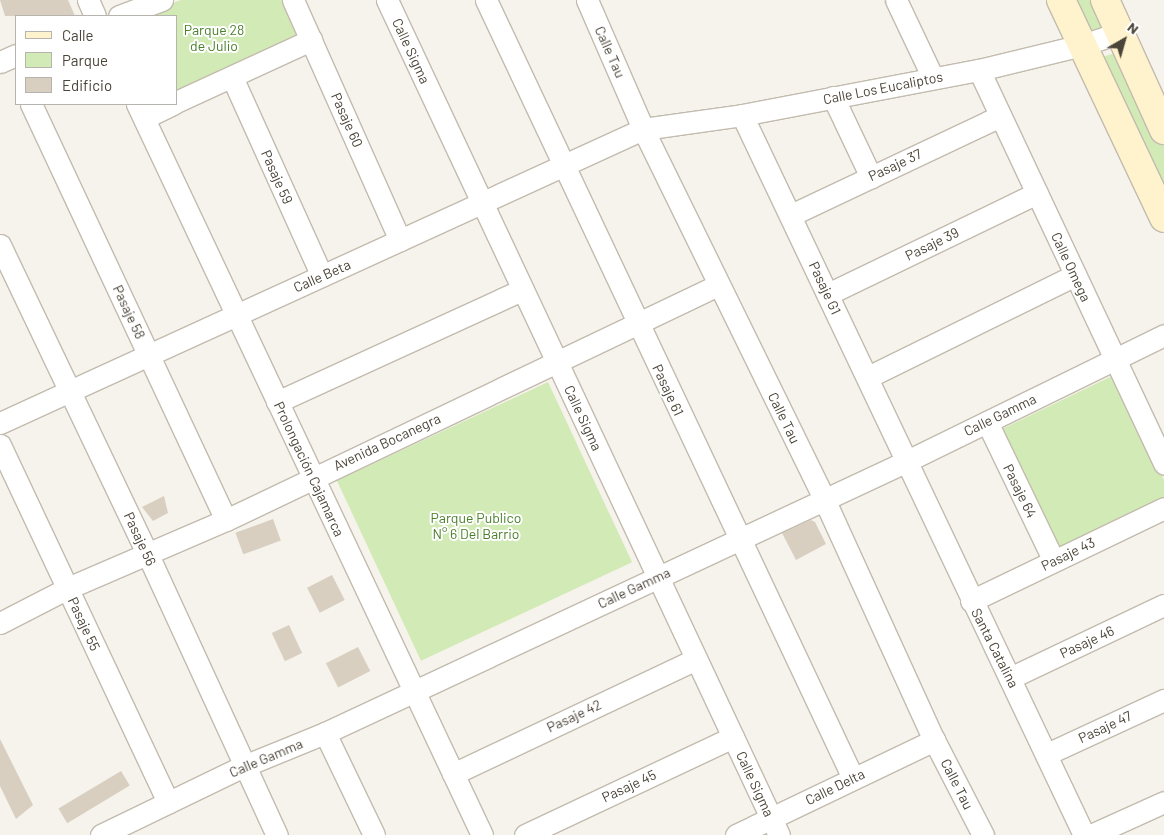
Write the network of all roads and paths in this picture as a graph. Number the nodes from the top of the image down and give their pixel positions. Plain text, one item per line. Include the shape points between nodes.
1 (88, 0) edge
2 (162, 0) edge
3 (293, 0) edge
4 (387, 0) edge
5 (486, 0) edge
6 (588, 0) edge
7 (896, 0) edge
8 (1061, 0) edge
9 (1105, 0) edge
10 (96, 15) edge
11 (122, 15) edge
12 (1119, 33) junction
13 (311, 40) junction
14 (1082, 45) junction
15 (979, 70) junction
16 (232, 77) junction
17 (933, 78) junction
18 (833, 98) junction
19 (178, 102) edge
20 (31, 105) edge
21 (166, 105) edge
22 (140, 111) edge
23 (742, 115) junction
24 (1000, 116) junction
25 (644, 129) junction
26 (1164, 130) edge
27 (563, 166) junction
28 (871, 177) junction
29 (1037, 193) junction
30 (482, 203) junction
31 (791, 215) junction
32 (1164, 218) edge
33 (400, 240) junction
34 (0, 246) edge
35 (322, 276) junction
36 (1075, 276) junction
37 (718, 285) junction
38 (522, 290) junction
39 (828, 294) junction
40 (236, 315) junction
41 (637, 324) junction
42 (1164, 335) edge
43 (149, 355) junction
44 (1115, 358) junction
45 (557, 363) junction
46 (868, 377) junction
47 (70, 392) junction
48 (277, 402) junction
49 (986, 422) junction
50 (0, 424) edge
51 (0, 445) edge
52 (907, 461) junction
53 (1164, 464) edge
54 (313, 477) junction
55 (824, 499) junction
56 (1164, 508) edge
57 (226, 520) junction
58 (739, 538) junction
59 (148, 555) junction
60 (1054, 561) junction
61 (658, 576) junction
62 (68, 588) junction
63 (971, 601) junction
64 (1164, 605) edge
65 (0, 623) edge
66 (696, 658) junction
67 (1010, 678) junction
68 (414, 691) junction
69 (1164, 700) edge
70 (325, 732) junction
71 (733, 737) junction
72 (934, 740) junction
73 (1047, 754) junction
74 (244, 766) junction
75 (453, 774) junction
76 (853, 778) junction
77 (168, 802) junction
78 (1164, 802) edge
79 (775, 826) edge
80 (101, 835) edge
81 (277, 835) edge
82 (374, 835) edge
83 (482, 835) edge
84 (525, 835) edge
85 (736, 835) edge
86 (983, 835) edge
87 (1084, 835) edge
88 (1091, 835) edge

1 - 10 street
2 - 11 street
3 - 13 street, Pasaje 60
4 - 30 street, Calle Sigma
5 - 27 street, Pasaje 61
6 - 25 street, Calle Tau
7 - 17 street
8 - 14 main road
9 - 12 main road
12 - 14 street, Calle Los Eucaliptos
12 - 26 main road
13 - 16 street
13 - 33 street, Pasaje 60
14 - 15 street, Calle Los Eucaliptos
14 - 32 main road
15 - 17 street, Calle Los Eucaliptos
15 - 24 street, Calle Omega
16 - 19 street
16 - 35 street, Pasaje 59
17 - 18 street, Calle Los Eucaliptos
18 - 23 street, Calle Los Eucaliptos
18 - 28 street
20 - 43 street, Pasaje 58
21 - 22 street
22 - 40 street, Prolongación Cajamarca
23 - 25 street, Calle Los Eucaliptos
23 - 31 street, Pasaje G1
24 - 28 street, Pasaje 37
24 - 29 street, Calle Omega
25 - 27 street, Calle Beta
25 - 37 street, Calle Tau
27 - 30 street, Calle Beta
27 - 41 street, Pasaje 61
28 - 31 street, Pasaje 37
29 - 36 street, Calle Omega
29 - 39 street, Pasaje 39
30 - 33 street, Calle Beta
30 - 38 street, Calle Sigma
31 - 39 street, Pasaje G1
33 - 35 street, Calle Beta
34 - 47 street, Pasaje 56
35 - 40 street, Calle Beta
36 - 44 street, Calle Omega
36 - 46 street
37 - 41 street, Avenida Bocanegra
37 - 55 street, Calle Tau
38 - 45 street, Calle Sigma
38 - 48 street
39 - 46 street, Pasaje G1
40 - 43 street, Calle Beta
40 - 48 street, Prolongación Cajamarca
41 - 45 street, Avenida Bocanegra
41 - 58 street, Pasaje 61
42 - 44 street, Calle Gamma
43 - 47 street, Calle Beta
43 - 57 street, Pasaje 58
44 - 49 street, Calle Gamma
44 - 53 street, Calle Omega
45 - 54 street, Avenida Bocanegra
45 - 61 street, Calle Sigma
46 - 52 street, Pasaje G1
47 - 50 street, Calle Beta
47 - 59 street, Pasaje 56
48 - 54 street, Prolongación Cajamarca
49 - 52 street, Calle Gamma
49 - 60 street, Pasaje 64
51 - 62 street, Pasaje 55
52 - 55 street, Calle Gamma
52 - 63 street, Santa Catalina
54 - 57 street, Avenida Bocanegra
54 - 68 street, Prolongación Cajamarca
55 - 58 street, Calle Gamma
55 - 72 street, Calle Tau
56 - 60 street, Pasaje 43
57 - 59 street, Avenida Bocanegra
58 - 61 street, Calle Gamma
58 - 76 street, Pasaje 61
59 - 62 street, Avenida Bocanegra
59 - 74 street, Pasaje 56
60 - 63 street, Pasaje 43
61 - 66 street, Calle Sigma
61 - 68 street, Calle Gamma
62 - 65 street, Avenida Bocanegra
62 - 77 street, Pasaje 55
63 - 67 street, Santa Catalina
64 - 67 street, Pasaje 46
66 - 71 street, Calle Sigma
66 - 75 street, Pasaje 42
67 - 73 street, Santa Catalina
68 - 70 street, Calle Gamma
68 - 75 street, Prolongación Cajamarca
69 - 73 street, Pasaje 47
70 - 74 street, Calle Gamma
70 - 82 street
71 - 79 street, Calle Sigma
71 - 84 street, Pasaje 45
72 - 76 street, Calle Delta
72 - 86 street, Calle Tau
73 - 87 street, Santa Catalina
74 - 77 street, Calle Gamma
74 - 81 street, Pasaje 56
75 - 83 street, Prolongación Cajamarca
76 - 79 street, Calle Delta
77 - 80 street, Calle Gamma
78 - 88 street
79 - 85 street, Calle Delta

